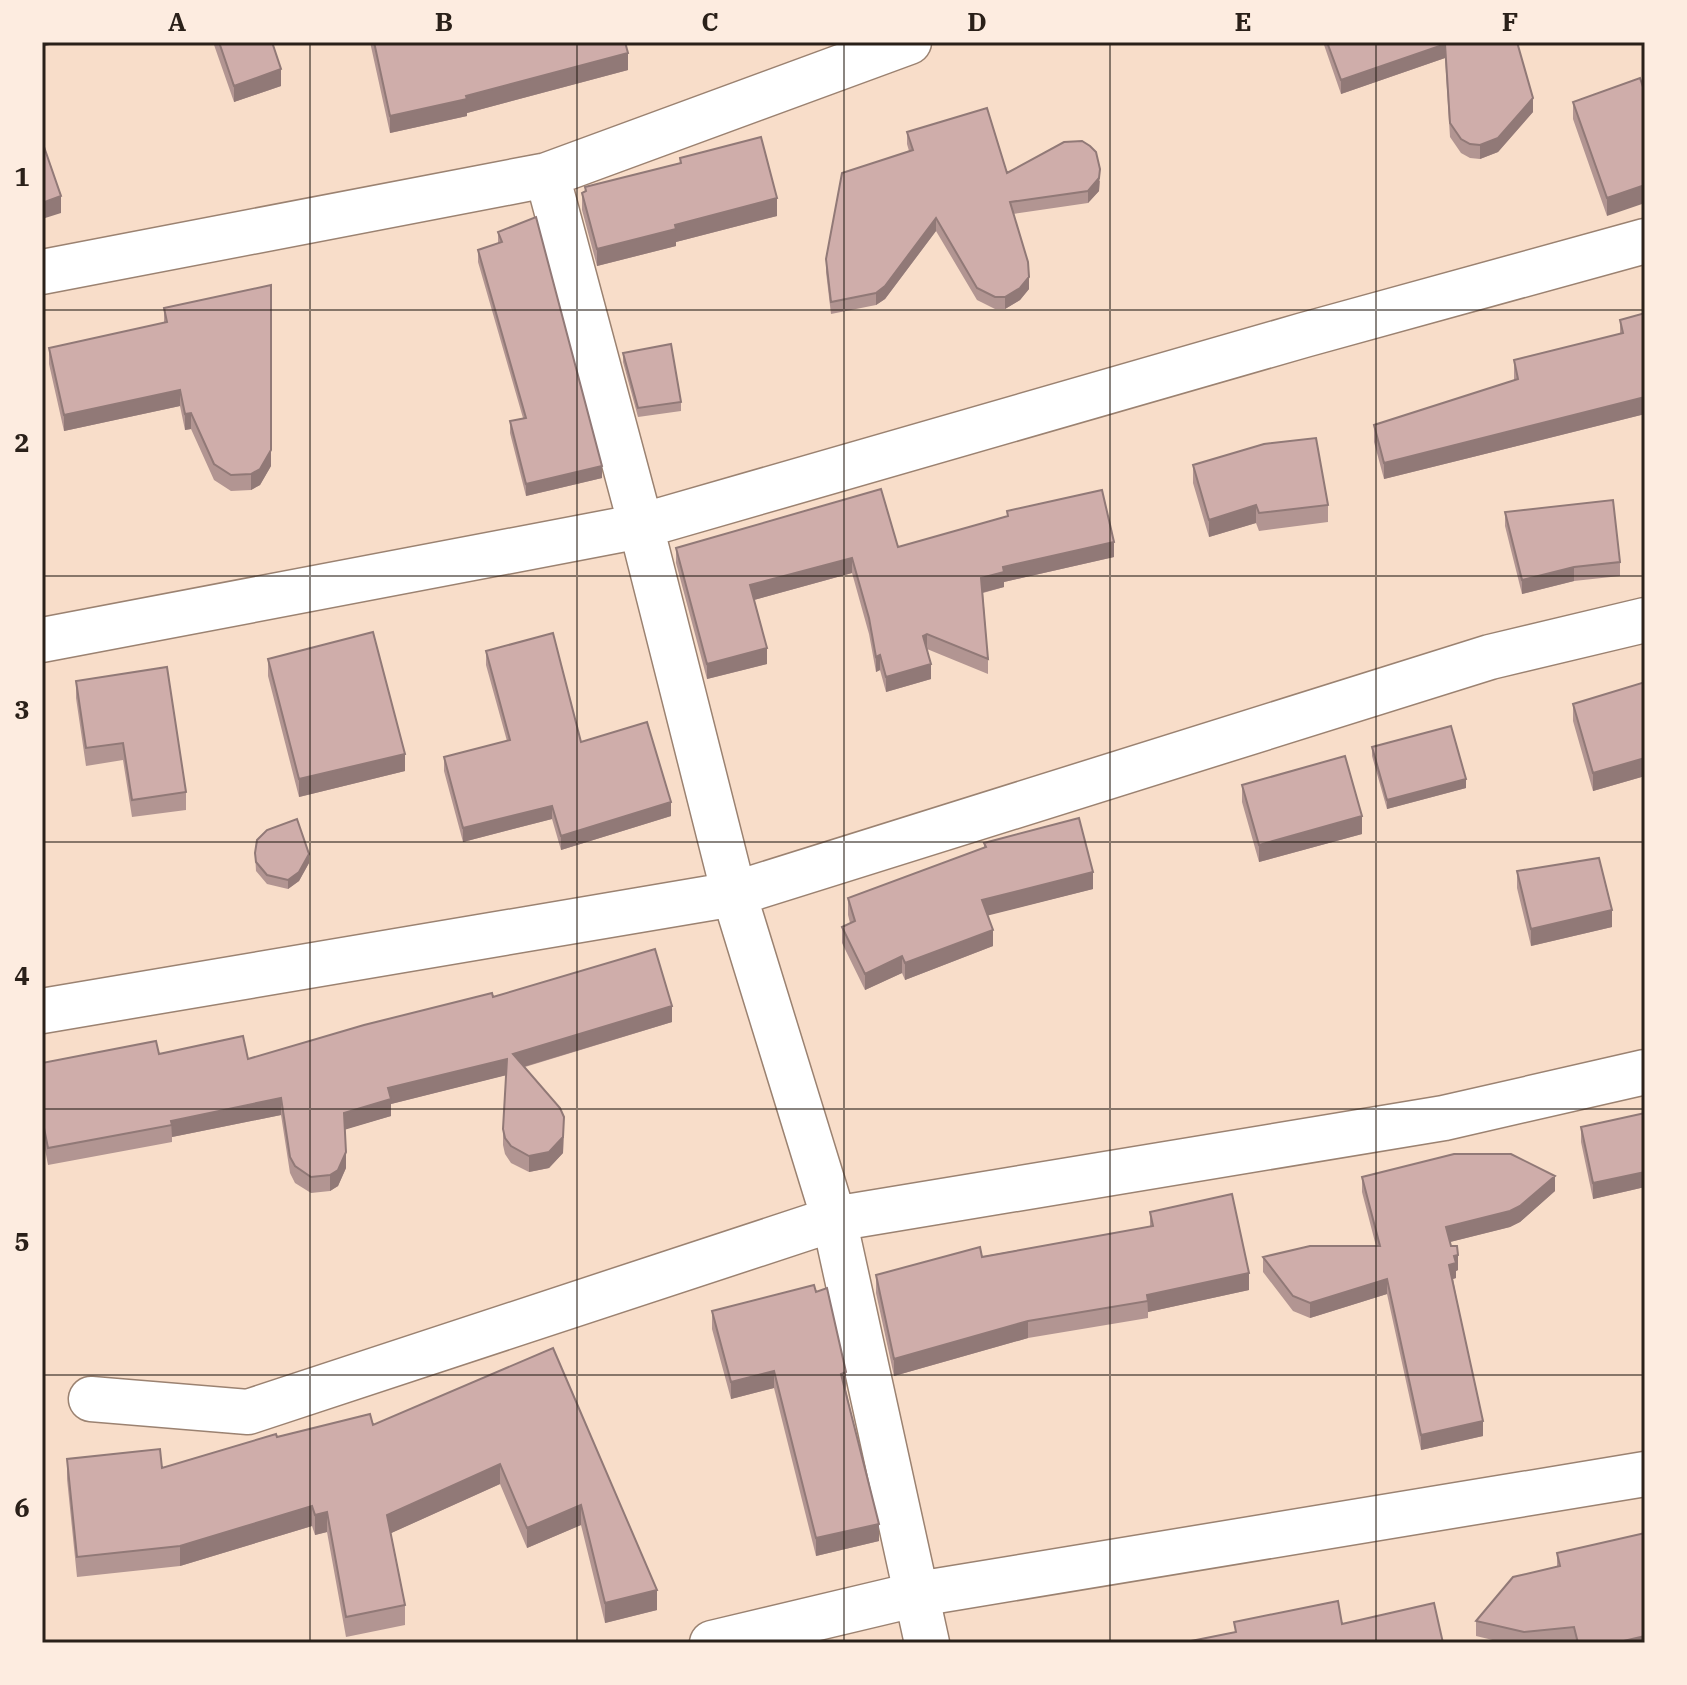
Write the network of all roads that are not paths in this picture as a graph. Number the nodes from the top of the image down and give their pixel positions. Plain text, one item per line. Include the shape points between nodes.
1 (909, 42) edge
2 (547, 175) junction
3 (1645, 241) edge
4 (42, 272) edge
5 (641, 526) junction
6 (1645, 620) edge
7 (42, 640) edge
8 (734, 894) junction
9 (42, 1011) edge
10 (1645, 1072) edge
11 (834, 1219) junction
12 (91, 1399) dead end
13 (1645, 1474) edge
14 (918, 1594) junction
15 (712, 1643) edge
16 (927, 1643) edge

1 - 2 street
2 - 4 street
2 - 5 street
3 - 5 street
5 - 7 street
5 - 8 street
6 - 8 street via 1490,657
8 - 9 street
8 - 11 street
10 - 11 street via 1444,1118
11 - 12 street via 248,1412
11 - 14 street
13 - 14 street
14 - 15 street
14 - 16 street

